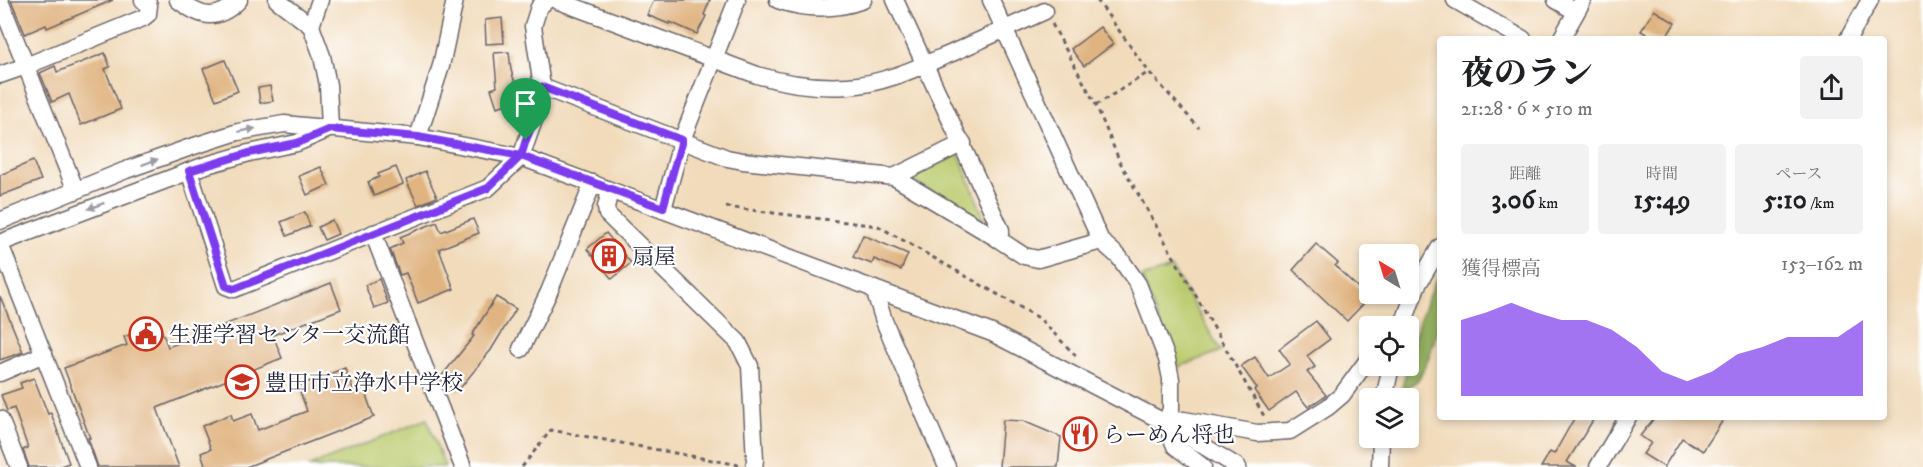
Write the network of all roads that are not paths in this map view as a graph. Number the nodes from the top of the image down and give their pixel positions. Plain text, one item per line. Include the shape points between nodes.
1 (142, 0) edge
2 (178, 0) edge
3 (239, 0) edge
4 (277, 0) edge
5 (320, 0) edge
6 (455, 0) edge
7 (547, 0) edge
8 (556, 0) edge
9 (737, 0) edge
10 (778, 0) edge
11 (863, 0) edge
12 (896, 0) edge
13 (991, 0) edge
14 (1455, 0) edge
15 (1556, 0) edge
16 (1870, 0) edge
17 (0, 1) edge
18 (1579, 6) edge
19 (1045, 11) road end
20 (311, 26) junction
21 (1005, 30) junction
22 (1518, 36) edge
23 (1563, 36) edge
24 (1850, 36) edge
25 (714, 60) junction
26 (924, 65) junction
27 (26, 66) junction
28 (0, 75) edge
29 (542, 87) junction
30 (330, 129) junction
31 (418, 137) junction
32 (682, 140) junction
33 (963, 143) junction
34 (521, 156) junction
35 (126, 170) junction
36 (189, 171) junction
37 (894, 177) junction
38 (593, 183) junction
39 (610, 190) junction
40 (76, 191) junction
41 (137, 195) junction
42 (663, 208) junction
43 (0, 221) edge
44 (373, 233) junction
45 (998, 239) junction
46 (1101, 241) junction
47 (0, 244) edge
48 (1437, 252) edge
49 (874, 289) junction
50 (1406, 316) edge
51 (521, 349) dead end
52 (44, 354) junction
53 (1359, 372) edge
54 (0, 373) edge
55 (0, 419) edge
56 (1626, 420) edge
57 (1166, 423) junction
58 (1381, 448) edge
59 (746, 466) edge
60 (19, 467) edge
61 (88, 467) edge
62 (464, 467) edge
63 (947, 467) edge
64 (1203, 467) edge
65 (1238, 467) edge
66 (1380, 467) edge
67 (1598, 467) edge

1 - 27 street via 149,5 143,18
2 - 3 street via 196,12 212,16 223,13
4 - 20 street
5 - 20 street
6 - 31 street via 441,66
7 - 29 street via 539,7 533,26
8 - 25 street
9 - 25 street
10 - 11 street via 808,7 843,6
12 - 26 street
13 - 21 street
14 - 22 street
15 - 18 street
16 - 24 street
17 - 27 street
18 - 23 street
19 - 21 street
20 - 30 street via 328,85
21 - 26 street
21 - 46 street
25 - 26 street via 776,81 812,86 873,82
25 - 32 street
26 - 33 street
27 - 28 street
27 - 40 street
29 - 32 street
29 - 34 street
30 - 31 street
35 -> 30 street via 238,132 284,124
30 - 36 street via 297,143
31 - 34 street
32 - 37 street via 743,161
32 - 42 street
33 - 37 street
33 - 45 street via 1001,230
34 - 38 street
34 - 44 street via 488,188
35 - 40 street
35 - 41 street
36 - 41 street
36 - 44 street via 226,286 234,289
37 - 45 street
38 - 39 street
38 - 51 street via 549,292
39 - 42 street
39 - 59 street via 607,214 738,342 750,366
40 - 43 street
41 -> 47 street
42 - 49 street
44 - 62 street
45 - 46 street via 1024,256 1038,259
46 - 57 street via 1119,257 1138,284 1167,359 1171,409
47 - 52 street
48 - 50 street via 1417,286
49 - 57 street via 992,333
49 - 63 street via 888,332
52 - 54 street
52 - 61 street
53 - 57 street via 1328,407 1290,431 1257,433 1184,420
55 - 60 street
56 - 67 street
57 - 64 street via 1175,446
57 - 65 street
58 - 66 street

